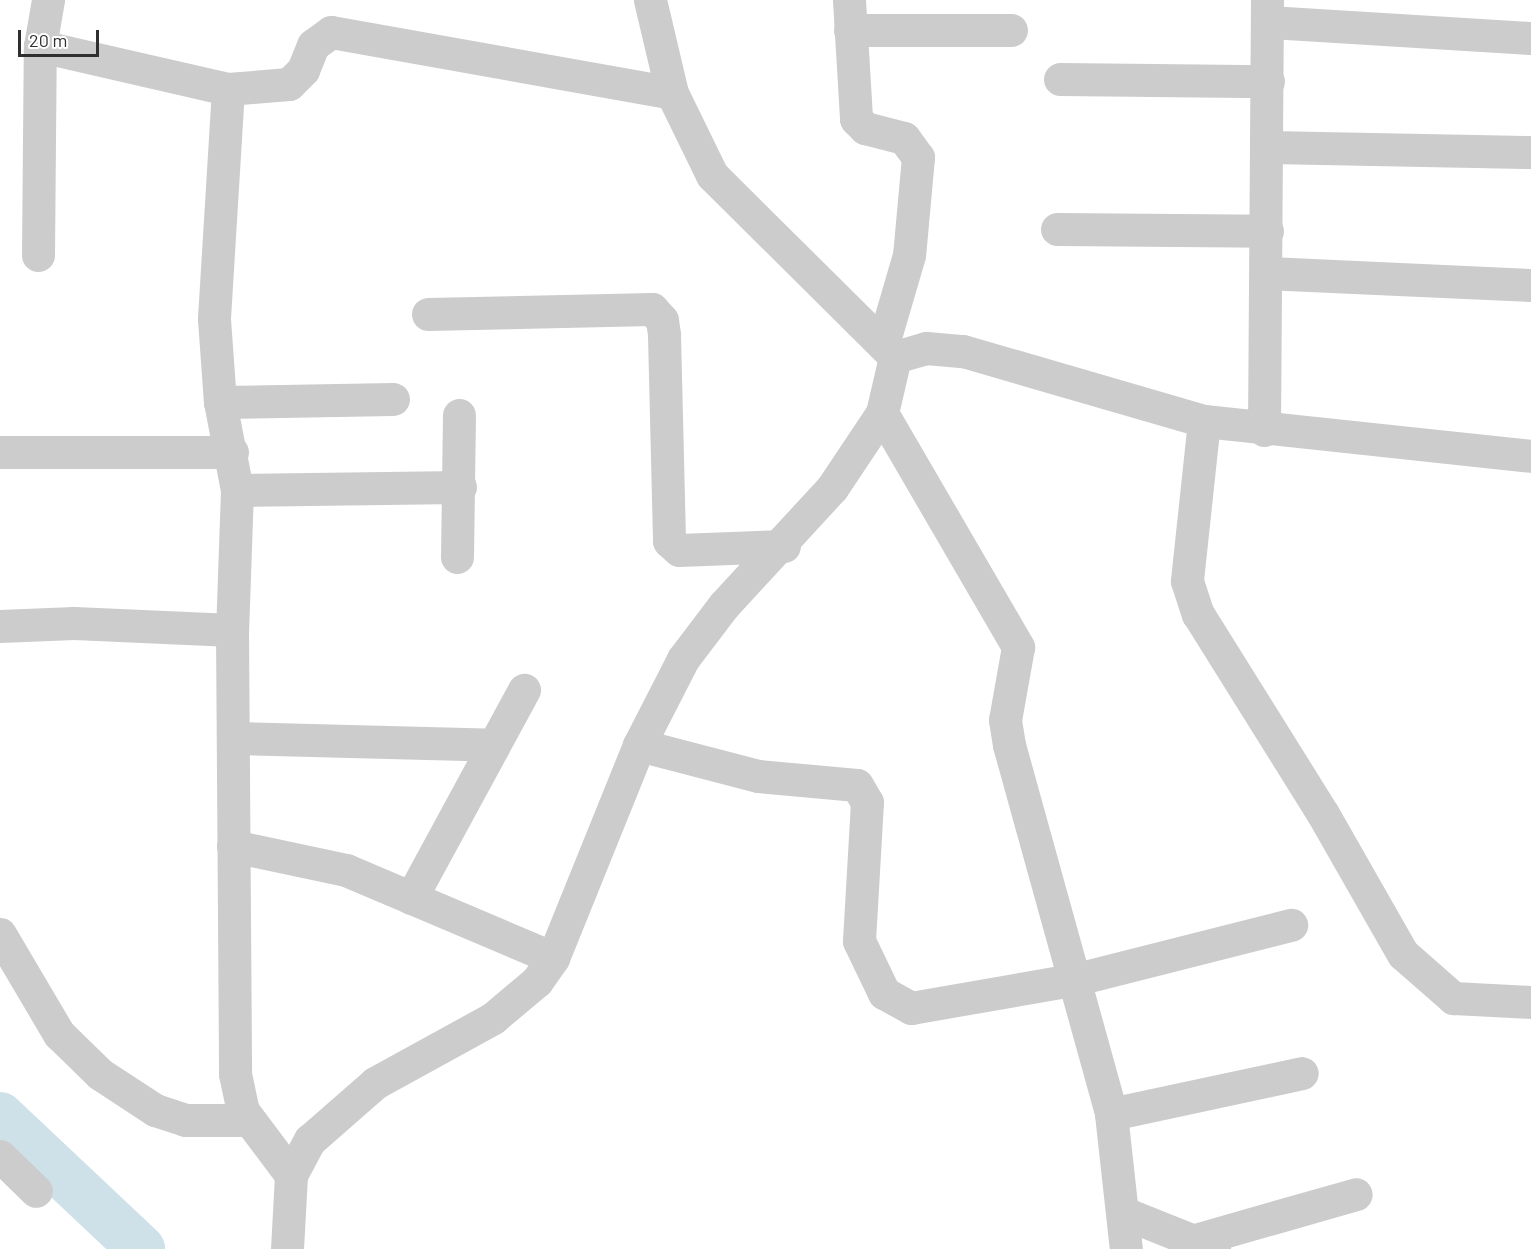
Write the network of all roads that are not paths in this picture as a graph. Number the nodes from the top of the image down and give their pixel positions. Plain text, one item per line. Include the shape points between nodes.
1 (48, 0) edge
2 (650, 0) edge
3 (1268, 11) edge
4 (849, 15) edge
5 (1011, 30) dead end
6 (1531, 38) edge
7 (40, 46) junction
8 (1060, 79) dead end
9 (1268, 81) junction
10 (228, 89) junction
11 (672, 93) junction
12 (1267, 147) junction
13 (1531, 152) edge
14 (1056, 229) dead end
15 (1267, 231) junction
16 (38, 255) dead end
17 (1267, 273) junction
18 (1531, 285) edge
19 (429, 314) dead end
20 (889, 350) junction
21 (393, 399) dead end
22 (220, 402) junction
23 (882, 412) junction
24 (459, 415) dead end
25 (1204, 421) junction
26 (1264, 430) junction
27 (0, 452) edge
28 (232, 452) junction
29 (1531, 456) edge
30 (460, 487) junction
31 (237, 490) junction
32 (784, 546) junction
33 (457, 557) dead end
34 (0, 626) edge
35 (232, 630) junction
36 (524, 690) dead end
37 (234, 738) junction
38 (494, 745) junction
39 (639, 745) junction
40 (233, 846) junction
41 (411, 898) junction
42 (1291, 925) dead end
43 (0, 934) edge
44 (553, 957) junction
45 (1077, 979) junction
46 (1531, 1002) edge
47 (1302, 1073) dead end
48 (1111, 1114) junction
49 (249, 1120) junction
50 (0, 1156) edge
51 (291, 1175) junction
52 (36, 1191) dead end
53 (1356, 1194) dead end
54 (1124, 1213) junction
55 (1205, 1245) edge
56 (287, 1249) edge
57 (1126, 1249) edge

1 - 7 street
2 - 11 street
3 - 6 street
3 - 9 street
4 - 5 street
4 - 20 street via 856,119 865,128 904,138 918,157 909,255
7 - 10 street
7 - 16 street
8 - 9 street
9 - 12 street
10 - 11 street via 289,84 303,70 313,45 331,32
10 - 22 street via 214,319
11 - 20 street via 712,175
12 - 13 street
12 - 15 street
14 - 15 street
15 - 17 street
17 - 18 street
17 - 26 street
19 - 32 street via 652,309 662,320 664,335 669,541 679,550
20 - 23 street
20 - 25 street via 963,351
21 - 22 street
22 - 28 street
23 - 32 street via 832,488
23 - 45 street via 1017,646 1005,720 1009,745
24 - 30 street
25 - 26 street
25 - 46 street via 1187,581 1198,614 1323,814 1403,954 1453,998
26 - 29 street
27 - 28 street
28 - 31 street
30 - 31 street
30 - 33 street
31 - 35 street
32 - 39 street via 724,605 683,659
34 - 35 street via 65,623
35 - 37 street
36 - 38 street
37 - 38 street
37 - 40 street
38 - 41 street
39 - 44 street
39 - 45 street via 758,776 857,785 867,802 859,941 872,977 894,1001 911,1008
40 - 41 street via 346,870
40 - 49 street via 235,1074
41 - 44 street
42 - 45 street
43 - 49 street via 59,1034 100,1074 156,1110 185,1120
44 - 51 street via 537,981 493,1018 375,1083 310,1140
45 - 48 street
47 - 48 street
48 - 54 street
49 - 51 street
50 - 52 street
51 - 56 street
53 - 55 street
54 - 55 street
54 - 57 street

